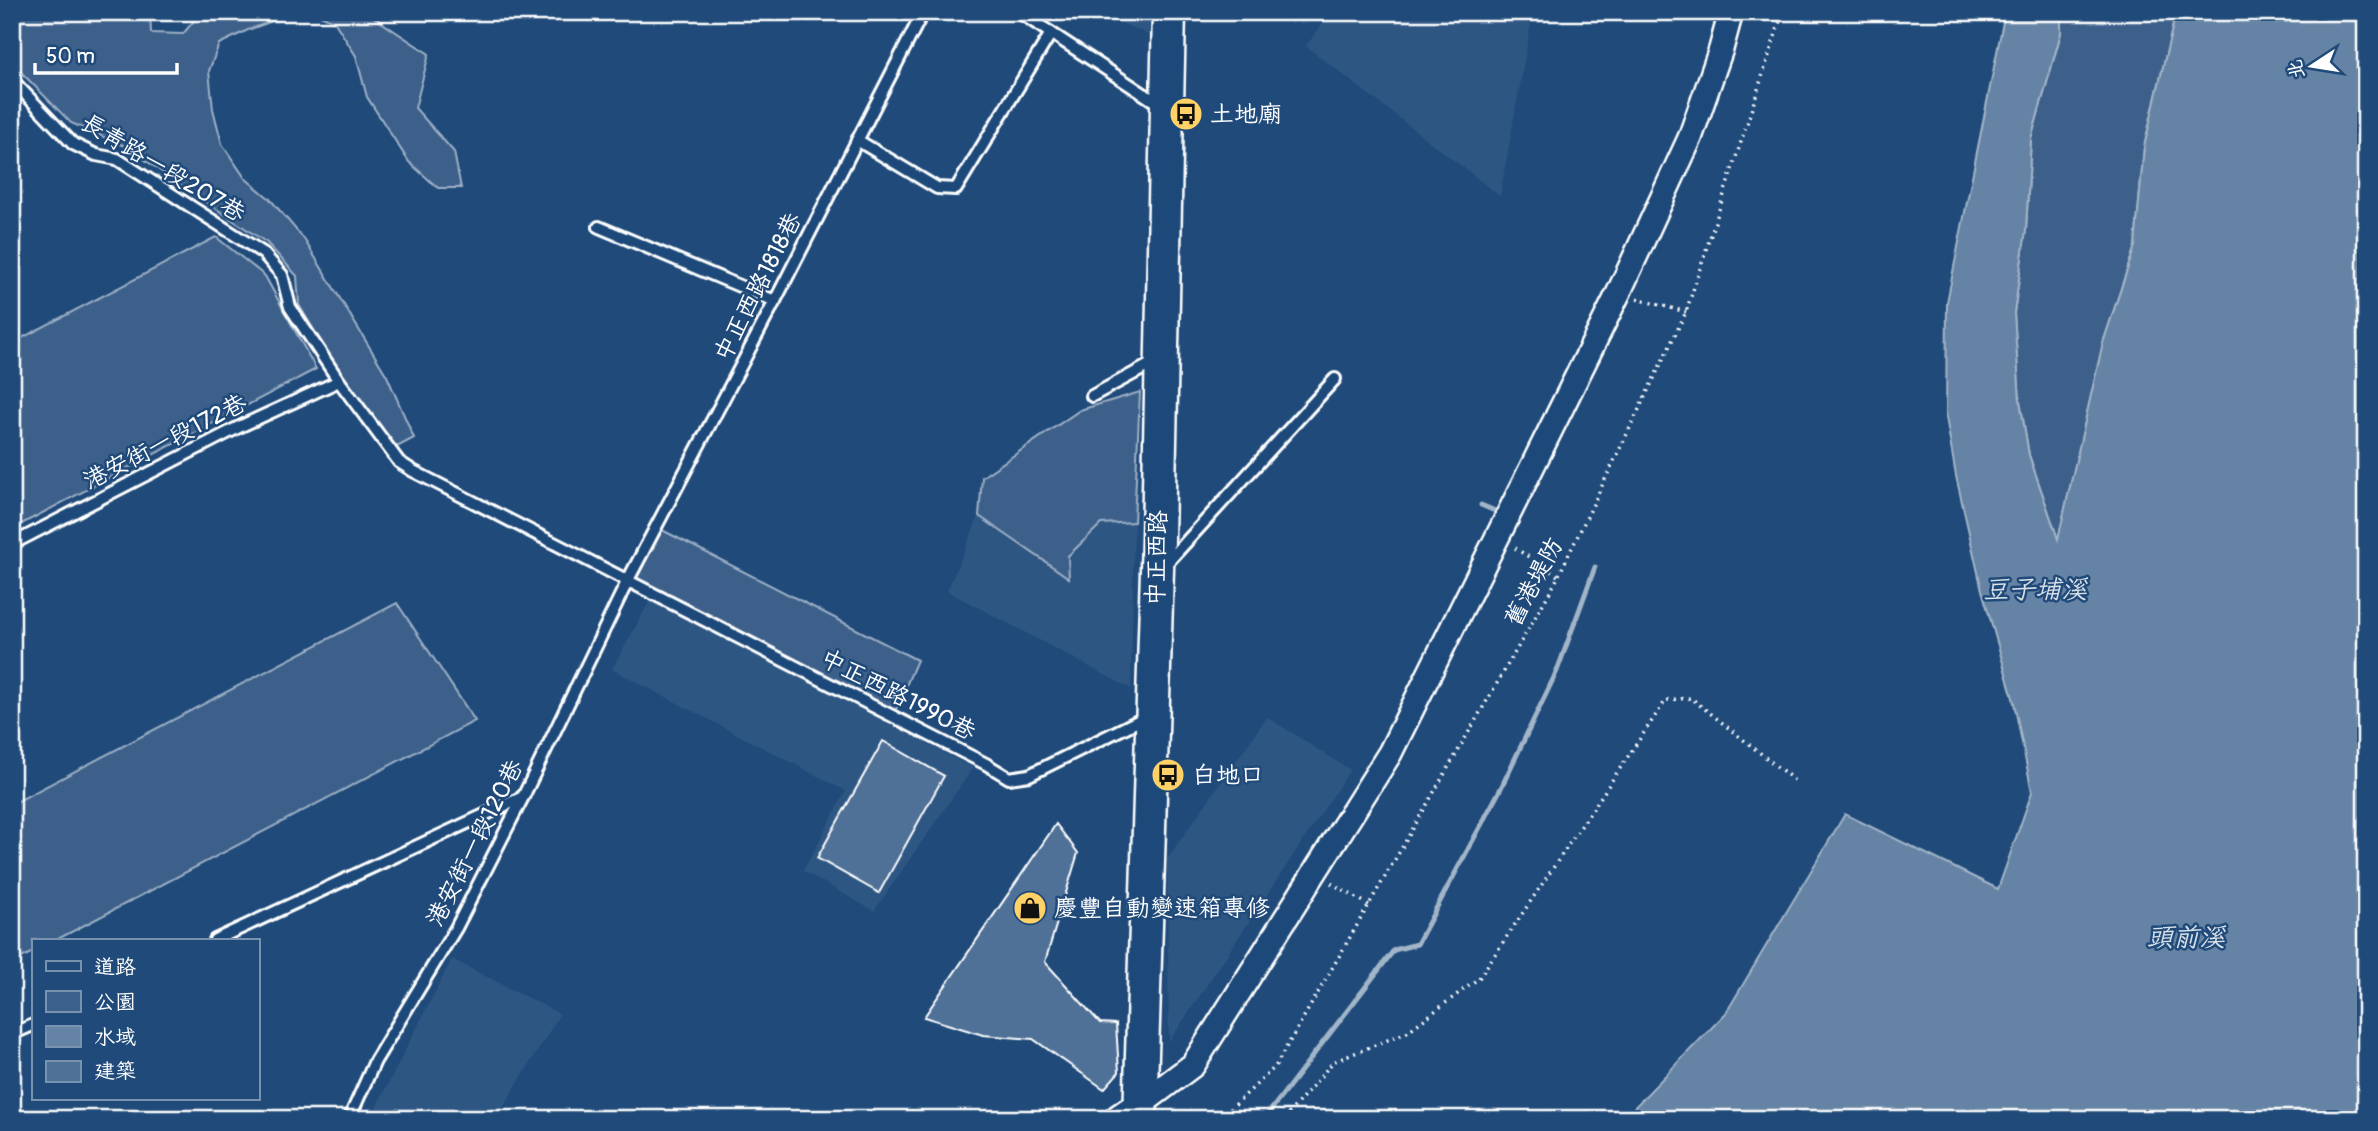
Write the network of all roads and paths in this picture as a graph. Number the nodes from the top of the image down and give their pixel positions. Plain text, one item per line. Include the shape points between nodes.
1 (923, 12) edge
2 (1019, 12) edge
3 (1169, 12) edge
4 (1731, 12) edge
5 (1783, 12) edge
6 (1051, 33) junction
7 (12, 80) edge
8 (1167, 109) junction
9 (857, 140) junction
10 (599, 227) dead end
11 (1618, 294) junction
12 (775, 301) junction
13 (1686, 312) junction
14 (1161, 358) junction
15 (1335, 379) dead end
16 (339, 380) junction
17 (1092, 396) dead end
18 (1498, 537) junction
19 (12, 544) edge
20 (1156, 575) junction
21 (1559, 576) junction
22 (628, 580) junction
23 (1151, 715) junction
24 (1794, 780) dead end
25 (523, 797) junction
26 (1315, 873) junction
27 (1369, 905) junction
28 (217, 939) edge
29 (32, 1025) edge
30 (12, 1034) edge
31 (1133, 1114) edge
32 (349, 1119) edge
33 (1220, 1119) edge
34 (1284, 1119) edge

1 - 9 lane, 中正西路1818巷
2 - 6 lane
3 - 8 main road, 中正西路
4 - 11 street via 1690,138
5 - 13 path, 舊港堤防
6 - 8 lane
6 - 9 lane via 956,189 937,188
7 - 16 lane, 長青路一段207巷 via 74,144 117,159 263,253 282,275 290,307
8 - 14 main road, 中正西路
9 - 12 lane, 中正西路1818巷
10 - 12 lane
11 - 13 path
11 - 18 street
12 - 22 lane, 中正西路1818巷
13 - 21 path, 舊港堤防
14 - 17 lane
14 - 20 main road, 中正西路
15 - 20 lane
16 - 19 lane, 港安街一段172巷
16 - 22 lane, 長青路一段207巷 via 399,462
18 - 21 path
18 - 26 street via 1390,753
20 - 23 main road, 中正西路
21 - 27 path, 舊港堤防
22 - 23 lane, 中正西路1990巷 via 1009,778 1029,775
22 - 25 lane, 港安街一段120巷
23 - 31 main road, 中正西路
24 - 34 path via 1691,698 1666,700 1479,978 1407,1032 1333,1062
25 - 28 lane
25 - 32 lane, 港安街一段120巷 via 456,929 375,1061
26 - 27 path
26 - 31 street via 1193,1065
27 - 33 path, 舊港堤防 via 1275,1067
29 - 30 lane

